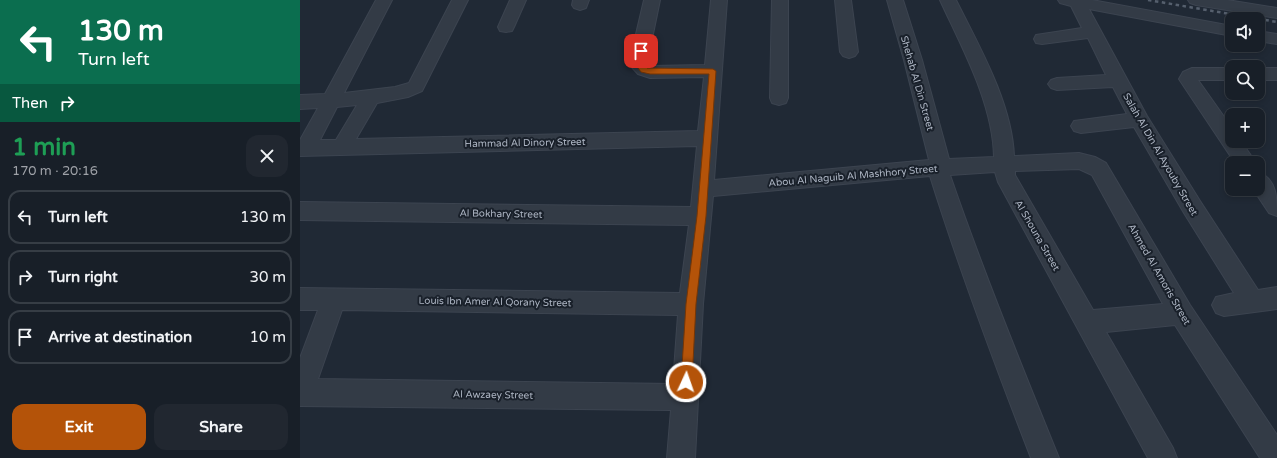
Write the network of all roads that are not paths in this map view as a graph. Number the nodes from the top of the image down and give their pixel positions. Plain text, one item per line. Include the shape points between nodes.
1 (384, 0) edge
2 (460, 0) edge
3 (518, 0) edge
4 (652, 0) edge
5 (719, 0) edge
6 (780, 0) edge
7 (843, 0) edge
8 (895, 0) edge
9 (948, 0) edge
10 (1196, 0) edge
11 (1071, 1) edge
12 (1277, 13) edge
13 (506, 27) dead end
14 (1225, 30) edge
15 (1093, 32) junction
16 (1265, 37) edge
17 (1042, 39) dead end
18 (1277, 39) edge
19 (849, 52) dead end
20 (713, 71) junction
21 (1225, 74) edge
22 (1265, 74) edge
23 (1277, 74) edge
24 (1118, 80) junction
25 (1058, 84) dead end
26 (372, 96) junction
27 (779, 98) dead end
28 (331, 100) junction
29 (300, 102) edge
30 (1139, 119) junction
31 (1081, 126) dead end
32 (707, 138) junction
33 (342, 146) junction
34 (304, 147) edge
35 (1241, 156) edge
36 (1004, 163) junction
37 (939, 167) junction
38 (704, 189) junction
39 (1265, 190) edge
40 (1277, 207) edge
41 (300, 211) edge
42 (701, 216) junction
43 (1277, 298) edge
44 (300, 299) edge
45 (334, 299) junction
46 (1253, 302) junction
47 (691, 304) junction
48 (1224, 305) dead end
49 (1181, 313) junction
50 (1088, 322) junction
51 (300, 392) edge
52 (686, 397) junction
53 (681, 458) edge
54 (1045, 458) edge
55 (1163, 458) edge
56 (1276, 458) edge

1 - 28 street
2 - 26 street via 416,87 407,92
3 - 13 street
4 - 20 street via 638,64 640,67 650,72
5 - 20 street
6 - 27 street
7 - 19 street
8 - 37 street, Shehab Al Din Street via 913,60
9 - 36 street, Al Shouna Street via 997,111 1004,148
10 - 12 street
11 - 14 street
11 - 15 street, Salah Al Din Al Ayouby Street
15 - 17 street
15 - 24 street, Salah Al Din Al Ayouby Street
16 - 18 street
20 - 32 street
21 - 35 street via 1192,74 1188,77
22 - 23 street
24 - 25 street
24 - 30 street, Salah Al Din Al Ayouby Street
26 - 28 street
26 - 33 street
28 - 29 street
28 - 34 street
30 - 31 street
30 - 46 street, Salah Al Din Al Ayouby Street
32 - 33 street, Hammad Al Dinory Street
32 - 38 street
33 - 34 street, Hammad Al Dinory Street
36 - 37 street, Abou Al Naguib Al Mashhory Street
36 - 49 street, Ahmed Al Amoris Street via 1079,161 1098,169
36 - 50 street, Al Shouna Street via 1005,176
37 - 38 street, Abou Al Naguib Al Mashhory Street
37 - 54 street, Shehab Al Din Street via 960,237
38 - 42 street
39 - 40 street
41 - 42 street, Al Bokhary Street
42 - 47 street
43 - 46 street
44 - 45 street, Louis Ibn Amer Al Qorany Street
45 - 47 street, Louis Ibn Amer Al Qorany Street
45 - 51 street
46 - 48 street
47 - 52 street
49 - 50 street
49 - 56 street, Ahmed Al Amoris Street
50 - 55 street, Al Shouna Street
51 - 52 street, Al Awzaey Street
52 - 53 street

